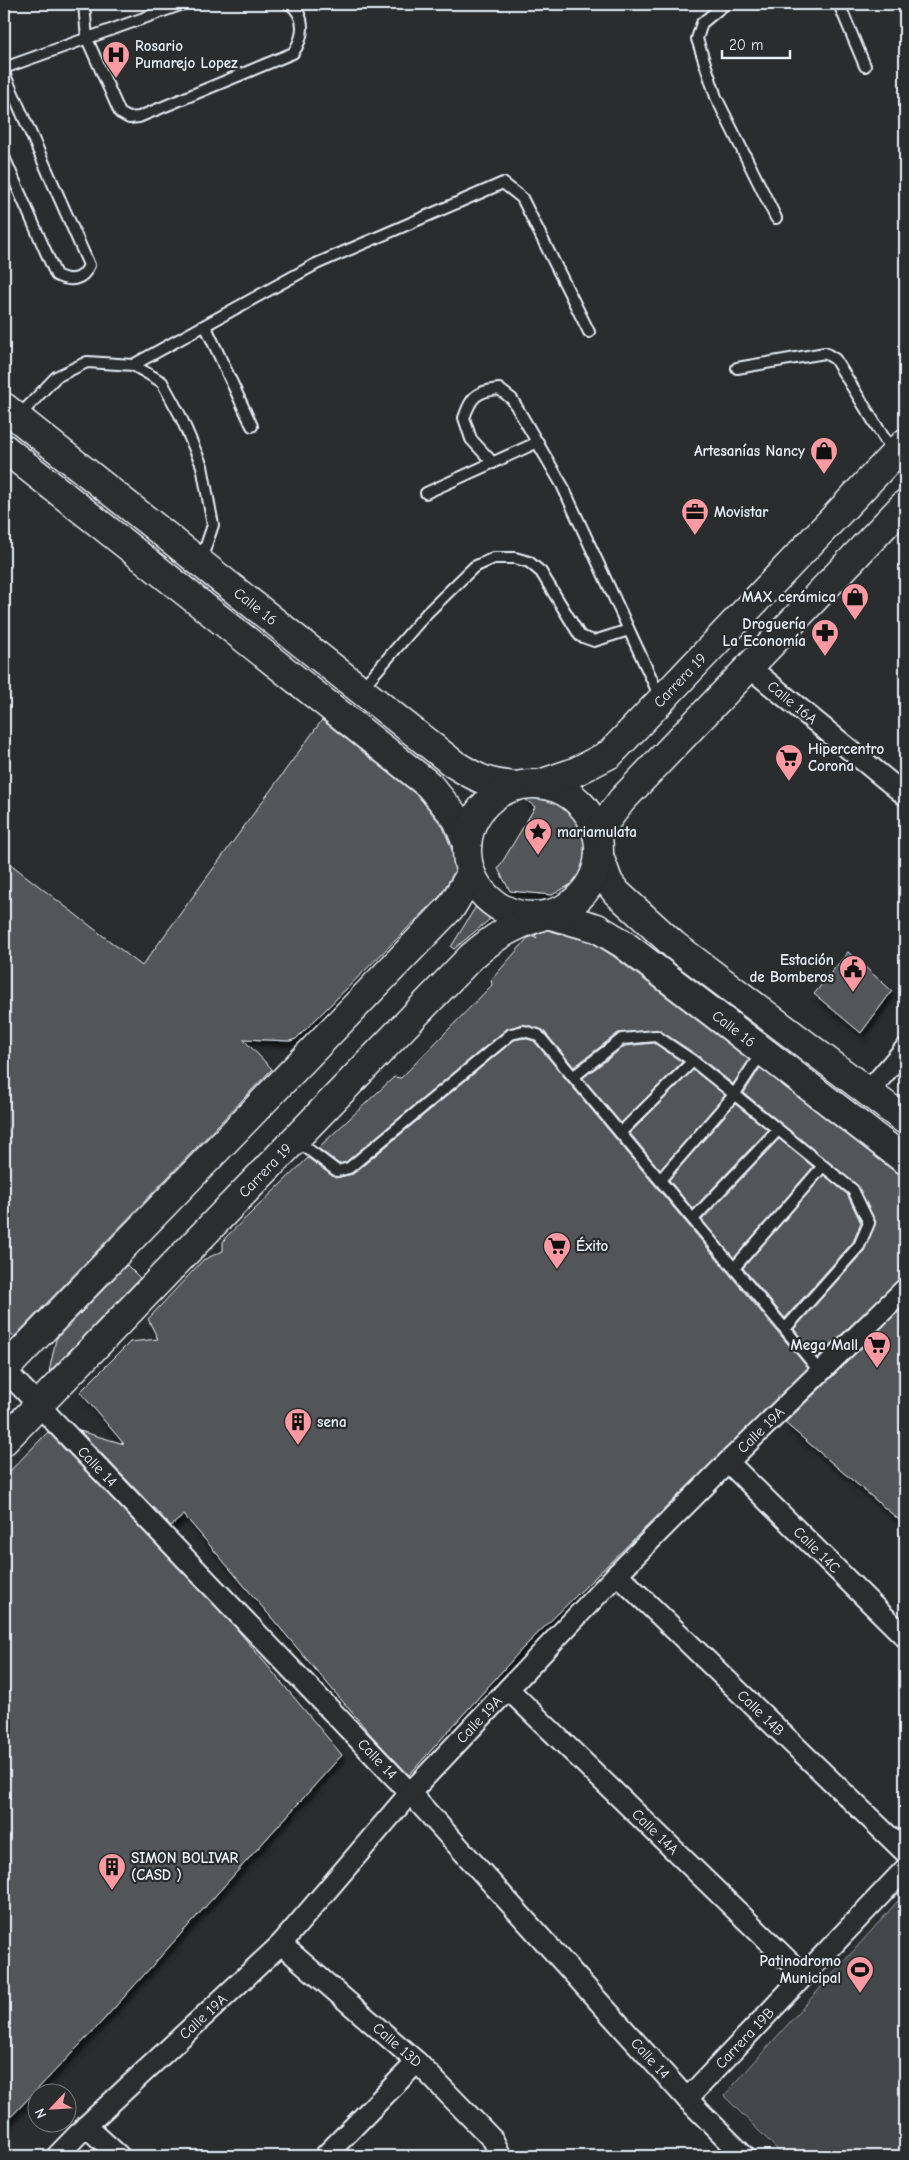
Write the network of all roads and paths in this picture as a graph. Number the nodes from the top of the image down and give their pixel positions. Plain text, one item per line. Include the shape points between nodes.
1 (84, 4) edge
2 (183, 4) edge
3 (290, 4) edge
4 (725, 4) edge
5 (838, 4) edge
6 (87, 40) junction
7 (865, 66) dead end
8 (4, 68) edge
9 (4, 73) edge
10 (4, 157) edge
11 (776, 218) dead end
12 (205, 325) junction
13 (589, 332) dead end
14 (132, 365) junction
15 (737, 368) dead end
16 (11, 412) edge
17 (252, 426) dead end
18 (538, 442) junction
19 (4, 448) edge
20 (900, 449) edge
21 (494, 462) junction
22 (426, 493) dead end
23 (905, 504) edge
24 (200, 563) junction
25 (629, 630) junction
26 (749, 667) junction
27 (361, 690) junction
28 (662, 700) junction
29 (528, 785) junction
30 (905, 795) edge
31 (467, 844) junction
32 (598, 845) junction
33 (471, 874) junction
34 (545, 916) junction
35 (905, 1049) edge
36 (764, 1050) junction
37 (693, 1062) junction
38 (573, 1077) junction
39 (869, 1092) junction
40 (734, 1095) junction
41 (905, 1120) edge
42 (778, 1130) junction
43 (620, 1133) junction
44 (295, 1139) junction
45 (905, 1160) edge
46 (823, 1166) junction
47 (660, 1180) junction
48 (693, 1219) junction
49 (734, 1268) junction
50 (905, 1288) edge
51 (785, 1329) junction
52 (4, 1370) edge
53 (820, 1372) junction
54 (39, 1404) junction
55 (4, 1441) edge
56 (728, 1462) junction
57 (617, 1574) junction
58 (905, 1637) edge
59 (508, 1689) junction
60 (410, 1793) junction
61 (905, 1852) edge
62 (905, 1869) edge
63 (281, 1944) junction
64 (803, 1975) junction
65 (417, 2062) junction
66 (687, 2098) junction
67 (86, 2126) junction
68 (57, 2156) edge
69 (119, 2156) edge
70 (325, 2156) edge
71 (500, 2156) edge
72 (744, 2156) edge

1 - 6 lane
2 - 6 lane
3 - 6 lane via 297,9 303,26 300,43 293,53 140,117 129,118 120,113
4 - 11 lane via 702,23 697,40 716,97
5 - 7 lane
6 - 8 lane
9 - 10 lane via 89,265 76,280 65,280 56,275
12 - 13 lane via 316,264 503,182 522,198
12 - 14 lane
12 - 17 lane
14 - 16 lane via 87,362 56,377
14 - 24 lane via 162,382 202,466 213,525
15 - 20 lane via 825,353 835,360
16 - 24 main road, Calle 16
18 - 21 lane
18 - 21 lane via 512,399 499,389 483,390 469,402 464,418 471,439
18 - 25 lane via 562,485
19 - 31 main road via 429,785 457,819
20 - 28 main road, Carrera 19
21 - 22 lane
23 - 26 main road
24 - 27 main road, Calle 16
25 - 27 lane via 594,641 580,636 541,572 529,562 494,558 474,567 427,613
25 - 28 lane
26 - 30 street, Calle 16A
26 - 32 main road via 622,800
27 - 29 main road, Calle 16 via 454,764 478,779 496,784
28 - 29 main road, Carrera 19 via 610,754 575,772
29 - 31 main road via 506,789 486,802 473,821
29 - 32 main road via 556,788 572,796 588,813
31 - 33 main road
32 - 34 main road via 597,868 588,889 572,905
32 - 39 main road, Calle 16 via 609,883 635,911 674,945
33 - 34 main road via 484,895 498,907 515,915
33 - 52 main road via 452,906
34 - 36 main road, Calle 16 via 597,928 622,943
34 - 44 main road, Carrera 19 via 519,924 495,937 471,958
35 - 39 street
36 - 40 lane
36 - 45 main road, Calle 16
37 - 38 lane via 656,1036 622,1039
37 - 40 lane
37 - 43 lane
38 - 43 lane
38 - 44 lane via 538,1035 524,1031 512,1034 349,1168 337,1171
39 - 41 main road, Calle 16
40 - 42 lane
40 - 47 lane
42 - 46 lane
42 - 48 lane
43 - 47 lane
44 - 54 main road, Carrera 19
46 - 49 lane
46 - 51 lane via 853,1190 869,1223 859,1246
47 - 48 lane
48 - 49 lane
49 - 51 lane
50 - 53 street, Calle 19A
51 - 53 lane
52 - 54 street, Calle 14
53 - 56 street, Calle 19A
54 - 55 main road, Carrera 19
54 - 60 street, Calle 14
56 - 57 street, Calle 19A
56 - 58 street, Calle 14C
57 - 59 street, Calle 19A
57 - 61 street, Calle 14B
59 - 60 street, Calle 19A
59 - 64 street, Calle 14A
60 - 63 street, Calle 19A
60 - 66 street, Calle 14
62 - 64 street, Carrera 19B
63 - 65 street, Calle 13D
63 - 67 street, Calle 19A
64 - 66 street, Carrera 19B
65 - 70 street
65 - 71 street, Calle 13D via 493,2140
66 - 72 street, Calle 14
67 - 68 street, Calle 19A
67 - 69 street

